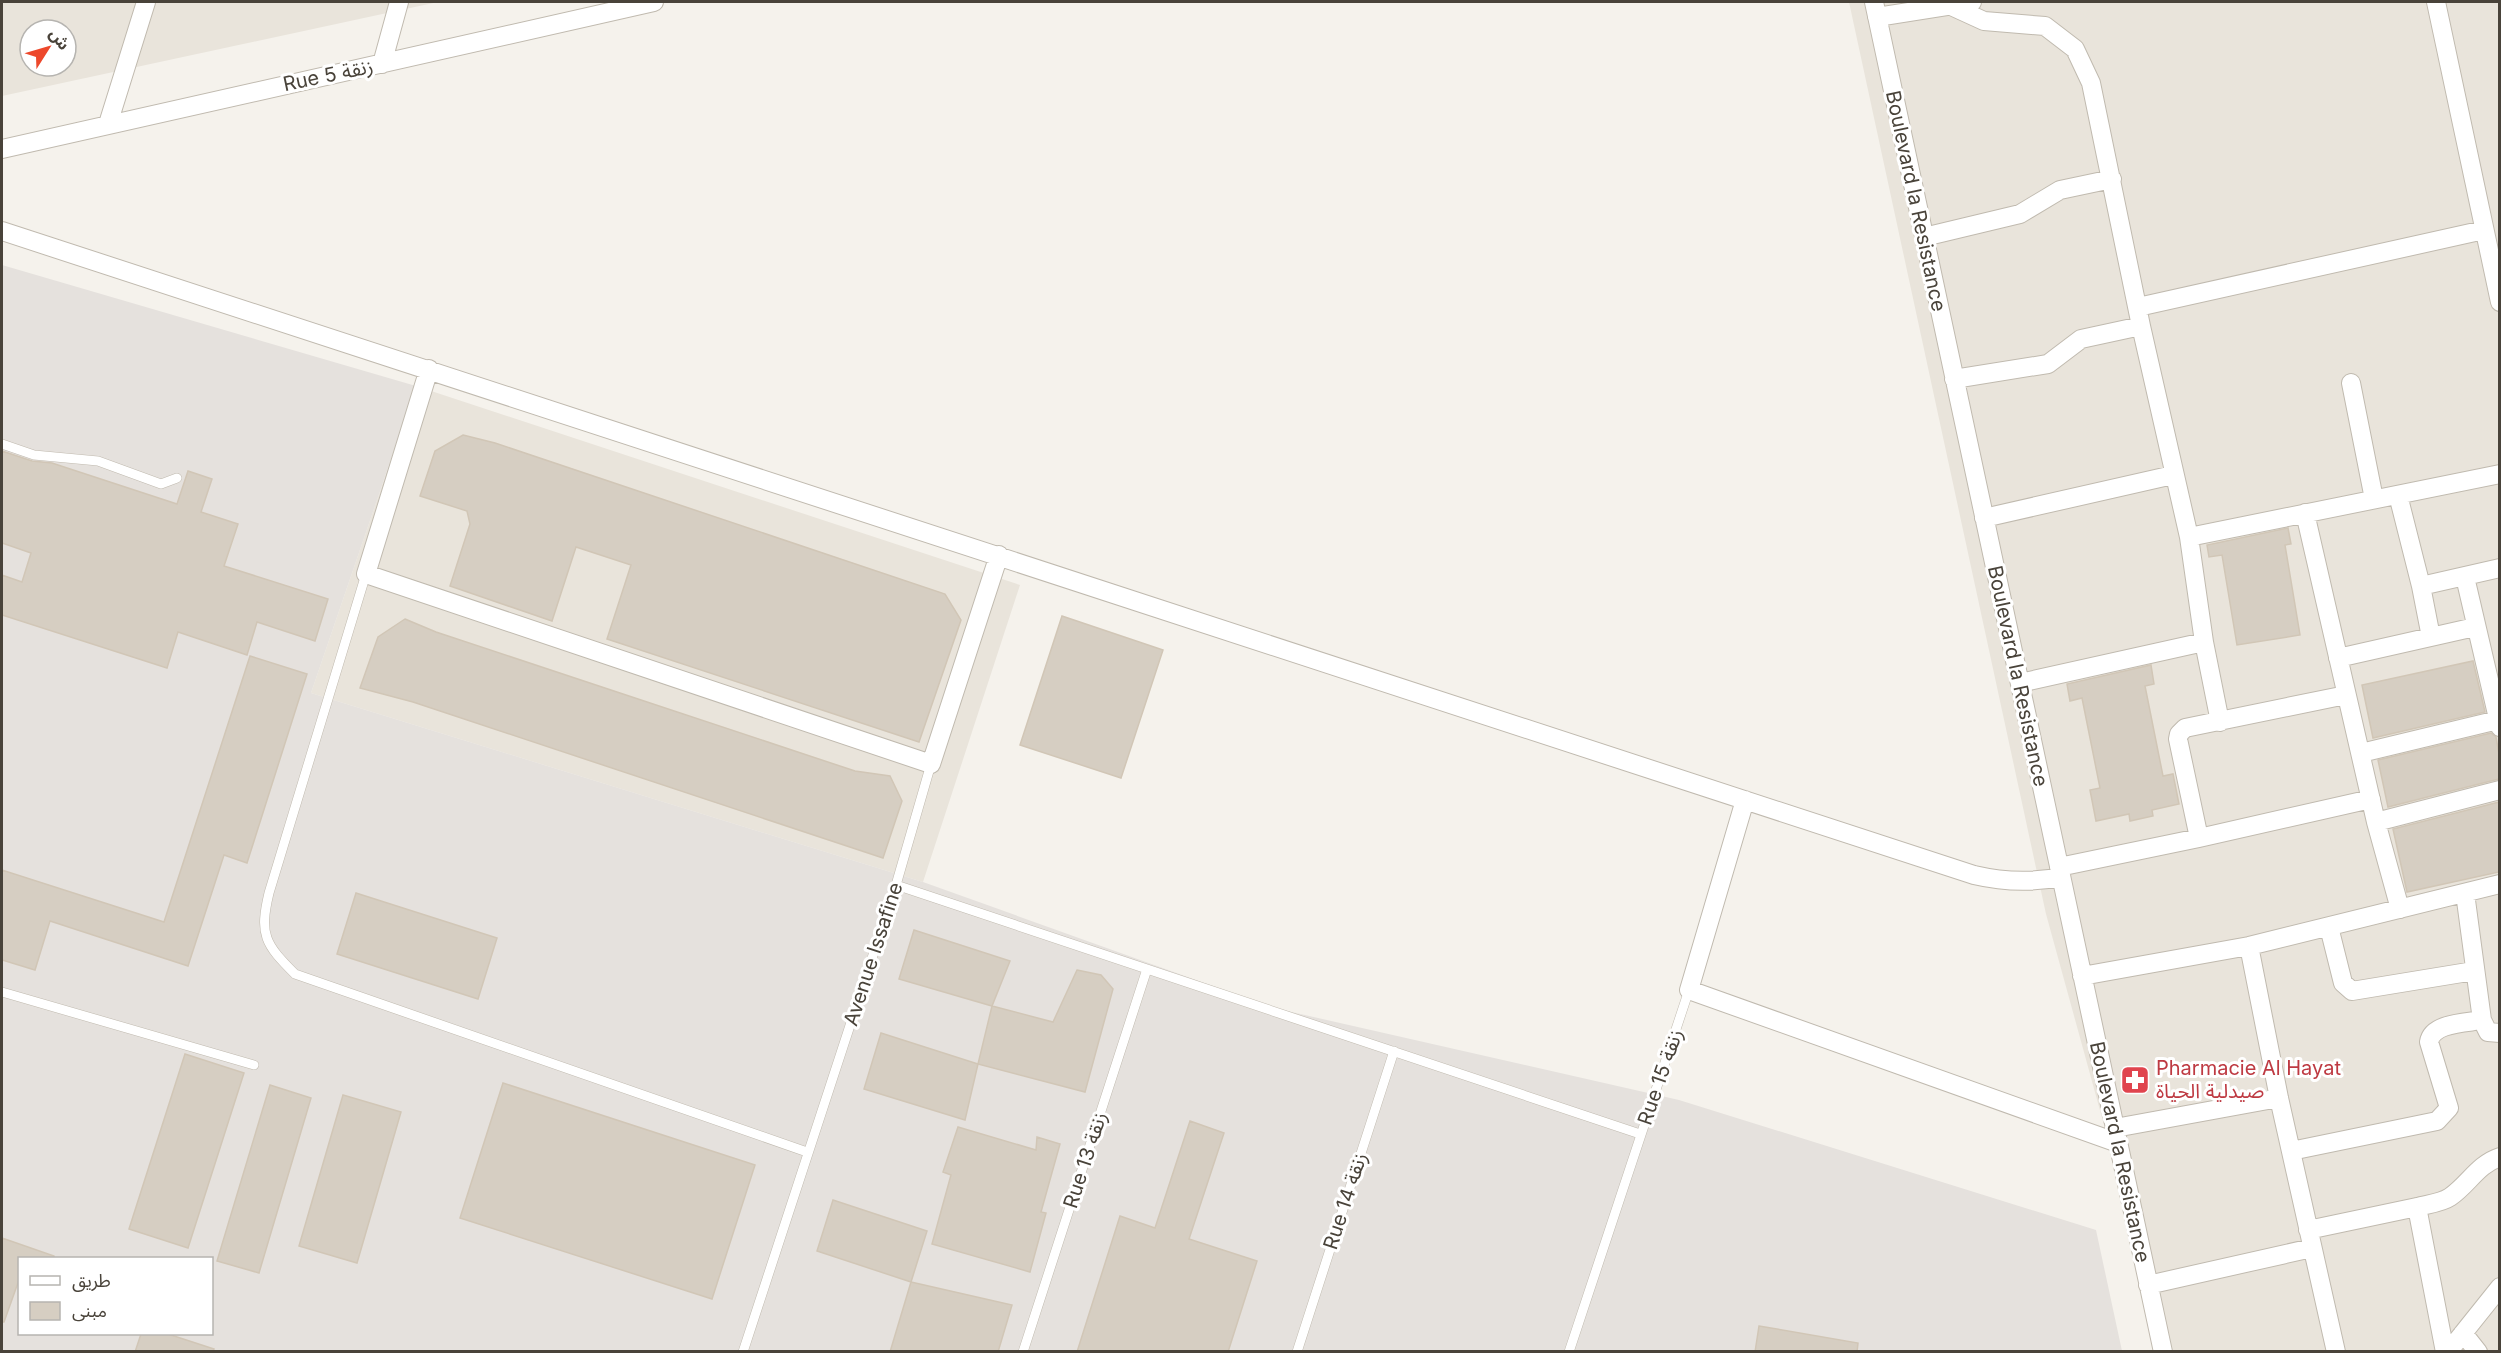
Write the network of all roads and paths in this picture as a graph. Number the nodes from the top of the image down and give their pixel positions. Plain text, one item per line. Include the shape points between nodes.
1 (146, 2) edge
2 (399, 2) edge
3 (654, 2) edge
4 (1972, 2) edge
5 (2436, 2) edge
6 (1949, 5) junction
7 (1875, 9) edge
8 (382, 63) junction
9 (108, 124) junction
10 (2, 149) edge
11 (2112, 178) junction
12 (2484, 230) junction
13 (2, 231) edge
14 (1924, 237) junction
15 (2499, 302) edge
16 (2138, 307) junction
17 (2141, 326) junction
18 (429, 369) junction
19 (1954, 380) junction
20 (2351, 383) dead end
21 (2, 444) edge
22 (2499, 474) edge
23 (2173, 475) junction
24 (177, 478) dead end
25 (2398, 495) junction
26 (2374, 499) junction
27 (2305, 513) junction
28 (1984, 518) junction
29 (2189, 537) junction
30 (999, 555) junction
31 (2499, 568) edge
32 (366, 574) junction
33 (2465, 577) junction
34 (2421, 586) junction
35 (2475, 627) junction
36 (2431, 636) junction
37 (2204, 642) junction
38 (2338, 658) junction
39 (2020, 683) junction
40 (2346, 695) junction
41 (2220, 722) junction
42 (2499, 724) edge
43 (2361, 753) junction
44 (931, 764) junction
45 (2499, 790) edge
46 (2371, 799) junction
47 (1745, 800) junction
48 (2376, 822) junction
49 (2199, 838) junction
50 (2060, 872) junction
51 (896, 885) junction
52 (2499, 885) edge
53 (2465, 893) junction
54 (2400, 909) junction
55 (2329, 927) junction
56 (2249, 946) junction
57 (1147, 969) junction
58 (2474, 971) junction
59 (2082, 976) junction
60 (1689, 990) junction
61 (2, 992) edge
62 (2482, 1020) junction
63 (2499, 1032) edge
64 (1394, 1051) junction
65 (254, 1065) dead end
66 (2279, 1098) junction
67 (1640, 1134) junction
68 (2116, 1136) junction
69 (2291, 1151) junction
70 (807, 1152) junction
71 (2499, 1157) edge
72 (2417, 1207) junction
73 (2310, 1239) junction
74 (2148, 1285) junction
75 (2499, 1287) edge
76 (2463, 1333) junction
77 (743, 1352) edge
78 (1023, 1352) edge
79 (1297, 1352) edge
80 (1569, 1352) edge
81 (2163, 1352) edge
82 (2336, 1352) edge
83 (2447, 1352) edge
84 (2478, 1352) edge

1 - 9 street
2 - 8 street
3 - 8 street, Rue 5 زنقة
4 - 6 street
5 - 12 street
6 - 7 street
6 - 11 street via 1984,21 2045,26 2075,49 2091,83
7 - 14 street, Boulevard la Resistance
8 - 9 street, Rue 5 زنقة
9 - 10 street, Rue 5 زنقة
11 - 14 street via 2060,190 2020,214
11 - 16 street
12 - 15 street
12 - 16 street
13 - 18 street
14 - 19 street, Boulevard la Resistance
16 - 17 street
17 - 19 street via 2081,339 2049,364
17 - 23 street
18 - 30 street
18 - 32 street
19 - 28 street, Boulevard la Resistance
20 - 26 street
21 - 24 lane via 34,455 98,461 161,484
22 - 25 street
23 - 28 street
23 - 29 street
25 - 26 street
25 - 34 street
26 - 27 street
27 - 29 street
27 - 38 street
28 - 39 street, Boulevard la Resistance
29 - 37 street
30 - 44 street, Avenue Issafine
30 - 47 street
31 - 33 street
32 - 44 street
32 - 70 lane via 269,893 263,919 265,936 276,955 295,974
33 - 34 street
33 - 35 street
34 - 36 street
35 - 36 street
35 - 42 street
36 - 38 street
37 - 39 street
37 - 41 street
38 - 40 street
39 - 50 street, Boulevard la Resistance
40 - 41 street
40 - 43 street
41 - 49 street via 2185,728 2179,734
42 - 43 street
43 - 46 street
44 - 51 lane, Avenue Issafine
45 - 48 street
46 - 48 street
46 - 49 street
47 - 50 street via 1991,879 2026,882
47 - 60 street, Rue 15 زنقة
48 - 54 street
49 - 50 street
50 - 59 street, Boulevard la Resistance
51 - 57 lane
51 - 70 lane, Avenue Issafine
52 - 53 street
53 - 54 street
53 - 58 street
54 - 55 street
55 - 56 street
55 - 58 street via 2343,982 2352,990
56 - 59 street
56 - 66 street
57 - 64 lane
57 - 78 lane, Rue 13 زنقة
58 - 62 street
59 - 68 street, Boulevard la Resistance
60 - 67 lane, Rue 15 زنقة
60 - 68 street
61 - 65 lane
62 - 63 street via 2488,1032
62 - 69 street via 2439,1028 2430,1037 2449,1108 2437,1121
64 - 67 lane
64 - 79 lane, Rue 14 زنقة
66 - 68 street
66 - 69 street
67 - 80 lane, Rue 15 زنقة
68 - 74 street, Boulevard la Resistance
69 - 73 street
70 - 77 lane, Avenue Issafine
71 - 72 street via 2479,1168 2452,1196
72 - 73 street
72 - 83 street
73 - 74 street
73 - 82 street
74 - 81 street, Boulevard la Resistance
75 - 76 street
76 - 83 street
76 - 84 street

